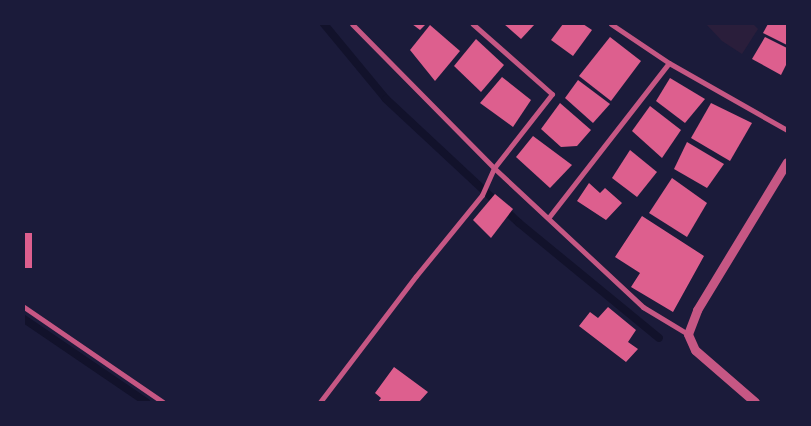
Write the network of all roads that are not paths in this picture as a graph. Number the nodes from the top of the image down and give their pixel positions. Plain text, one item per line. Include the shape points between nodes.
1 (352, 24) edge
2 (473, 24) edge
3 (612, 24) edge
4 (669, 63) junction
5 (787, 130) edge
6 (787, 162) edge
7 (494, 168) junction
8 (549, 217) junction
9 (24, 307) edge
10 (688, 334) junction
11 (163, 402) edge
12 (320, 402) edge
13 (754, 402) edge

1 - 7 street
2 - 7 street via 552,94
3 - 4 street
4 - 5 street
4 - 8 street
6 - 10 street via 697,310
7 - 8 street
7 - 12 street via 482,194
8 - 10 street via 643,307
9 - 11 street
10 - 13 street via 696,350

